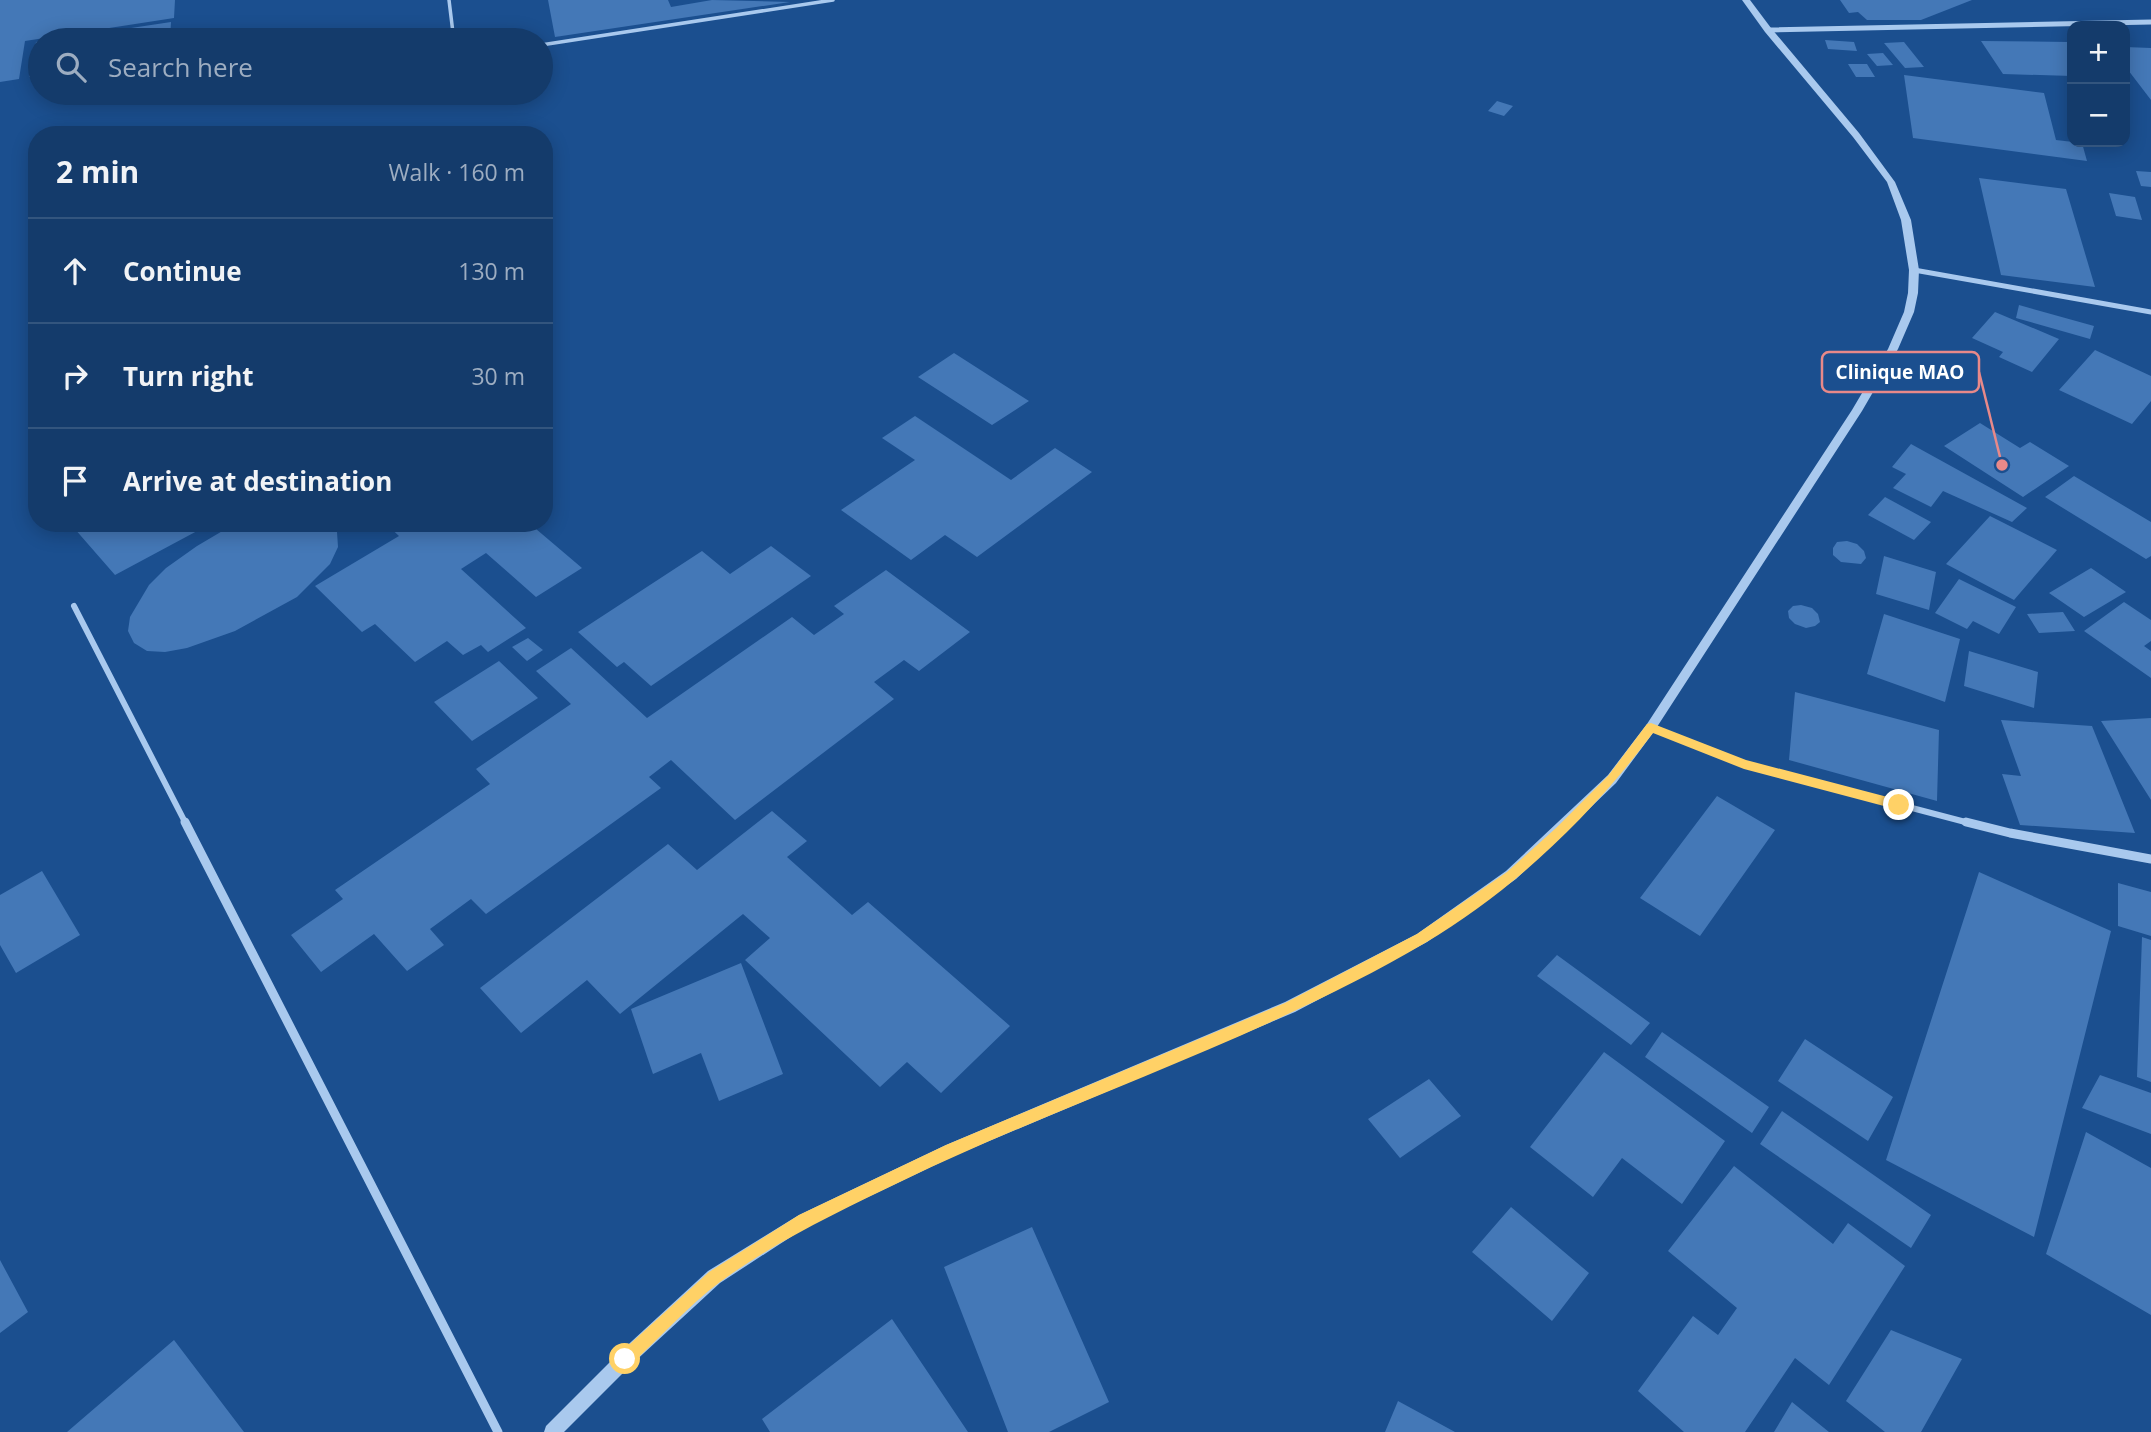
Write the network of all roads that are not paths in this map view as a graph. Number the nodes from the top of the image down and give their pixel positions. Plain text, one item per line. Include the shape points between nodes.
1 (449, 0) edge
2 (833, 0) edge
3 (1746, 0) edge
4 (2151, 22) edge
5 (452, 28) edge
6 (1768, 30) junction
7 (553, 43) edge
8 (1914, 270) junction
9 (2151, 312) edge
10 (74, 606) dead end
11 (1651, 727) junction
12 (2151, 859) edge
13 (498, 1432) edge
14 (552, 1432) edge

1 - 5 lane
2 - 7 lane
3 - 6 street
4 - 6 street
6 - 8 street via 1891,182 1906,220
8 - 9 street
8 - 11 street via 1909,312 1893,349
10 - 13 street
11 - 12 street via 1744,764 2010,833
11 - 14 street via 1612,779 1560,831 1511,875 1422,938 1290,1007 1027,1116 804,1220 714,1277

